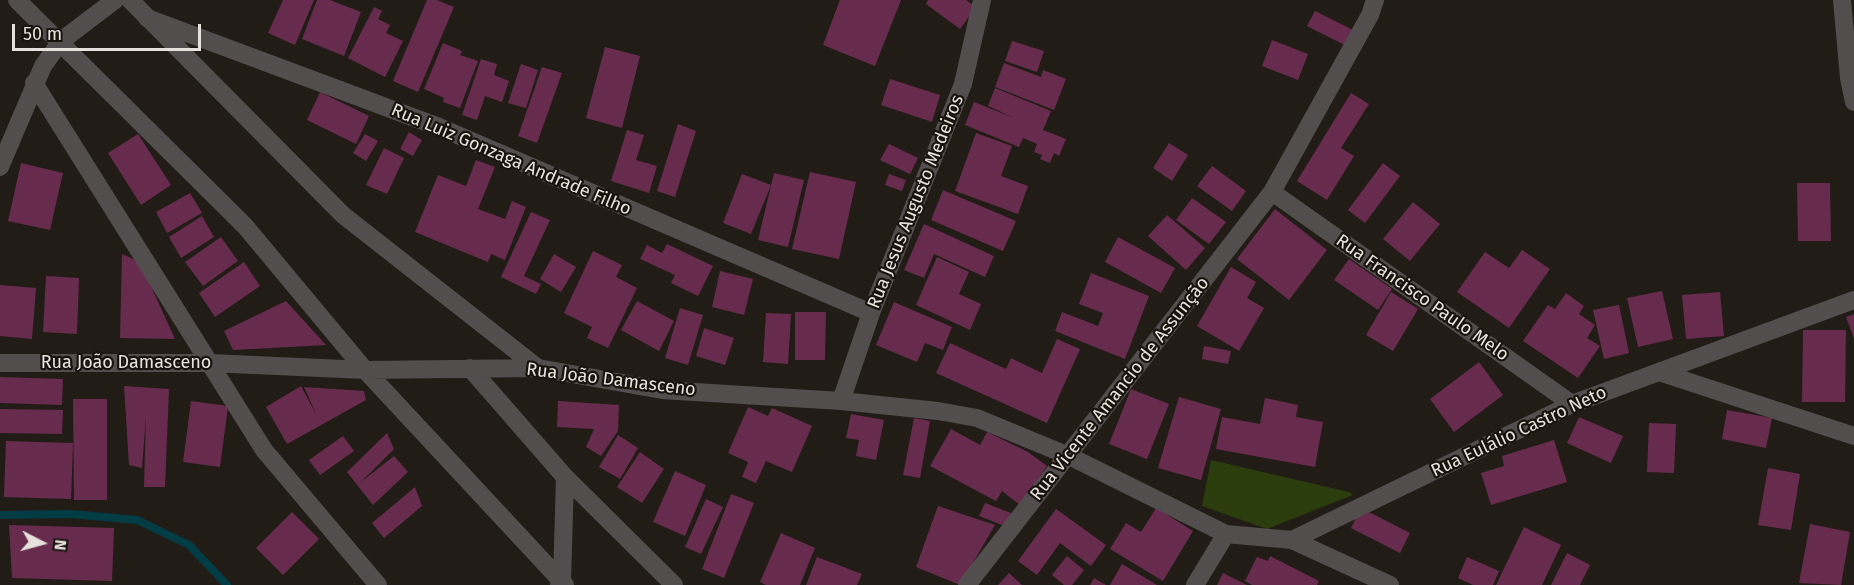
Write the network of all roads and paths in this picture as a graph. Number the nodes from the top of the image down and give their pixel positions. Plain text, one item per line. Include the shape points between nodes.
1 (17, 0) edge
2 (115, 0) edge
3 (130, 0) edge
4 (982, 0) edge
5 (1375, 0) edge
6 (1842, 0) edge
7 (147, 18) junction
8 (61, 41) junction
9 (34, 83) junction
10 (1854, 102) edge
11 (0, 167) edge
12 (1272, 192) junction
13 (1854, 300) edge
14 (871, 313) junction
15 (0, 363) edge
16 (210, 363) junction
17 (470, 368) junction
18 (538, 368) junction
19 (365, 370) junction
20 (1659, 372) junction
21 (842, 401) junction
22 (1572, 404) junction
23 (1854, 436) edge
24 (1069, 456) junction
25 (565, 477) junction
26 (1226, 534) junction
27 (1292, 540) junction
28 (668, 579) edge
29 (562, 584) edge
30 (378, 585) edge
31 (689, 585) edge
32 (967, 585) edge
33 (1195, 585) edge
34 (1390, 585) edge

1 - 8 street
2 - 8 street
3 - 7 street
4 - 14 street, Rua Jesus Augusto Medeiros via 963,84
5 - 12 street, Rua Vicente Amancio de Assunção
6 - 10 street via 1848,78
7 - 14 street, Rua Luiz Gonzaga Andrade Filho via 439,127
7 - 18 street via 344,215
8 - 9 street
8 - 19 street via 245,226
9 - 11 street
9 - 16 street
12 - 22 street, Rua Francisco Paulo Melo
12 - 24 street, Rua Vicente Amancio de Assunção
13 - 20 street, Rua Eulálio Castro Neto
14 - 21 street, Rua Jesus Augusto Medeiros
15 - 16 street, Rua João Damasceno
16 - 19 street, Rua João Damasceno
16 - 30 street via 264,450
17 - 18 street, Rua João Damasceno
17 - 19 street, Rua João Damasceno
17 - 25 street
18 - 21 street, Rua João Damasceno via 662,390
19 - 29 street
20 - 22 street, Rua Eulálio Castro Neto
20 - 23 street
21 - 24 street, Rua João Damasceno via 977,418
22 - 27 street, Rua Eulálio Castro Neto
24 - 26 street, Rua João Damasceno
24 - 32 street, Rua Vicente Amancio de Assunção
25 - 28 street
25 - 29 street
26 - 27 street
26 - 33 street
27 - 34 street
28 - 31 street

